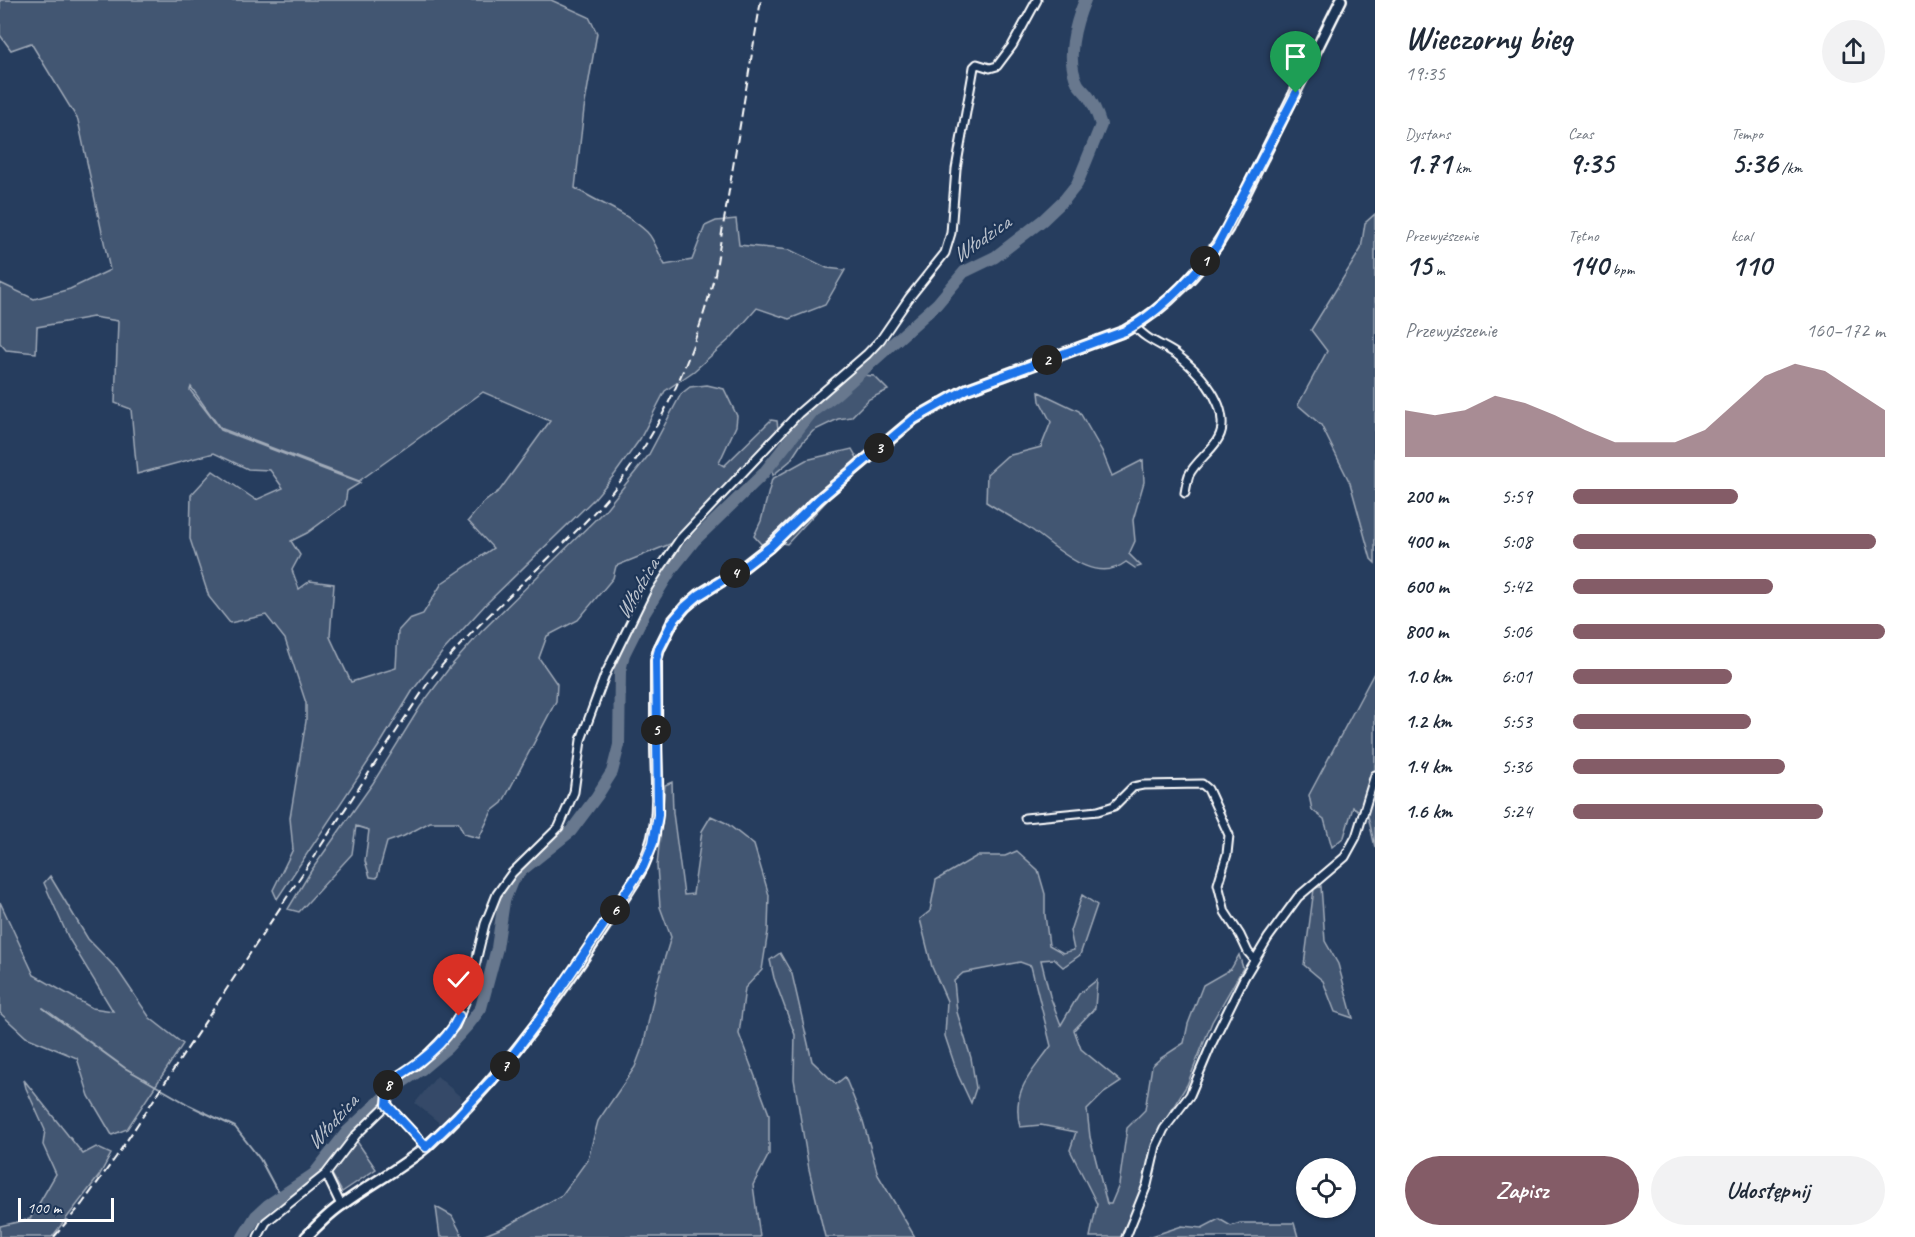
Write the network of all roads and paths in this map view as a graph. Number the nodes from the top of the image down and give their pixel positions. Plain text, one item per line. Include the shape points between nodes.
1 (1037, 0) edge
2 (1341, 0) edge
3 (1135, 326) junction
4 (1185, 493) dead end
5 (1375, 775) edge
6 (1025, 818) dead end
7 (1254, 959) junction
8 (387, 1103) junction
9 (426, 1147) junction
10 (326, 1174) junction
11 (341, 1205) junction
12 (258, 1237) edge
13 (306, 1237) edge
14 (1126, 1237) edge

1 - 8 street via 997,66 974,67 945,253 881,339 799,413 680,539 661,567 604,675 581,740 574,792 563,820 497,894 485,924 468,995 454,1026 418,1064 389,1082
2 - 3 street via 1217,246 1168,300
3 - 4 street via 1201,377 1221,416 1220,435 1190,474
3 - 9 street via 967,389 928,410 819,499 770,547 699,595 678,615 656,660 658,815 643,867 502,1069
5 - 7 street via 1356,837 1345,857 1298,897
6 - 7 street via 1098,811 1114,806 1134,787 1143,785 1202,784 1208,789 1228,835 1218,884 1225,912
7 - 14 street via 1190,1095 1156,1146 1148,1185
8 - 9 street
8 - 10 street
9 - 11 street
10 - 11 street
10 - 12 street via 266,1222
11 - 13 street

